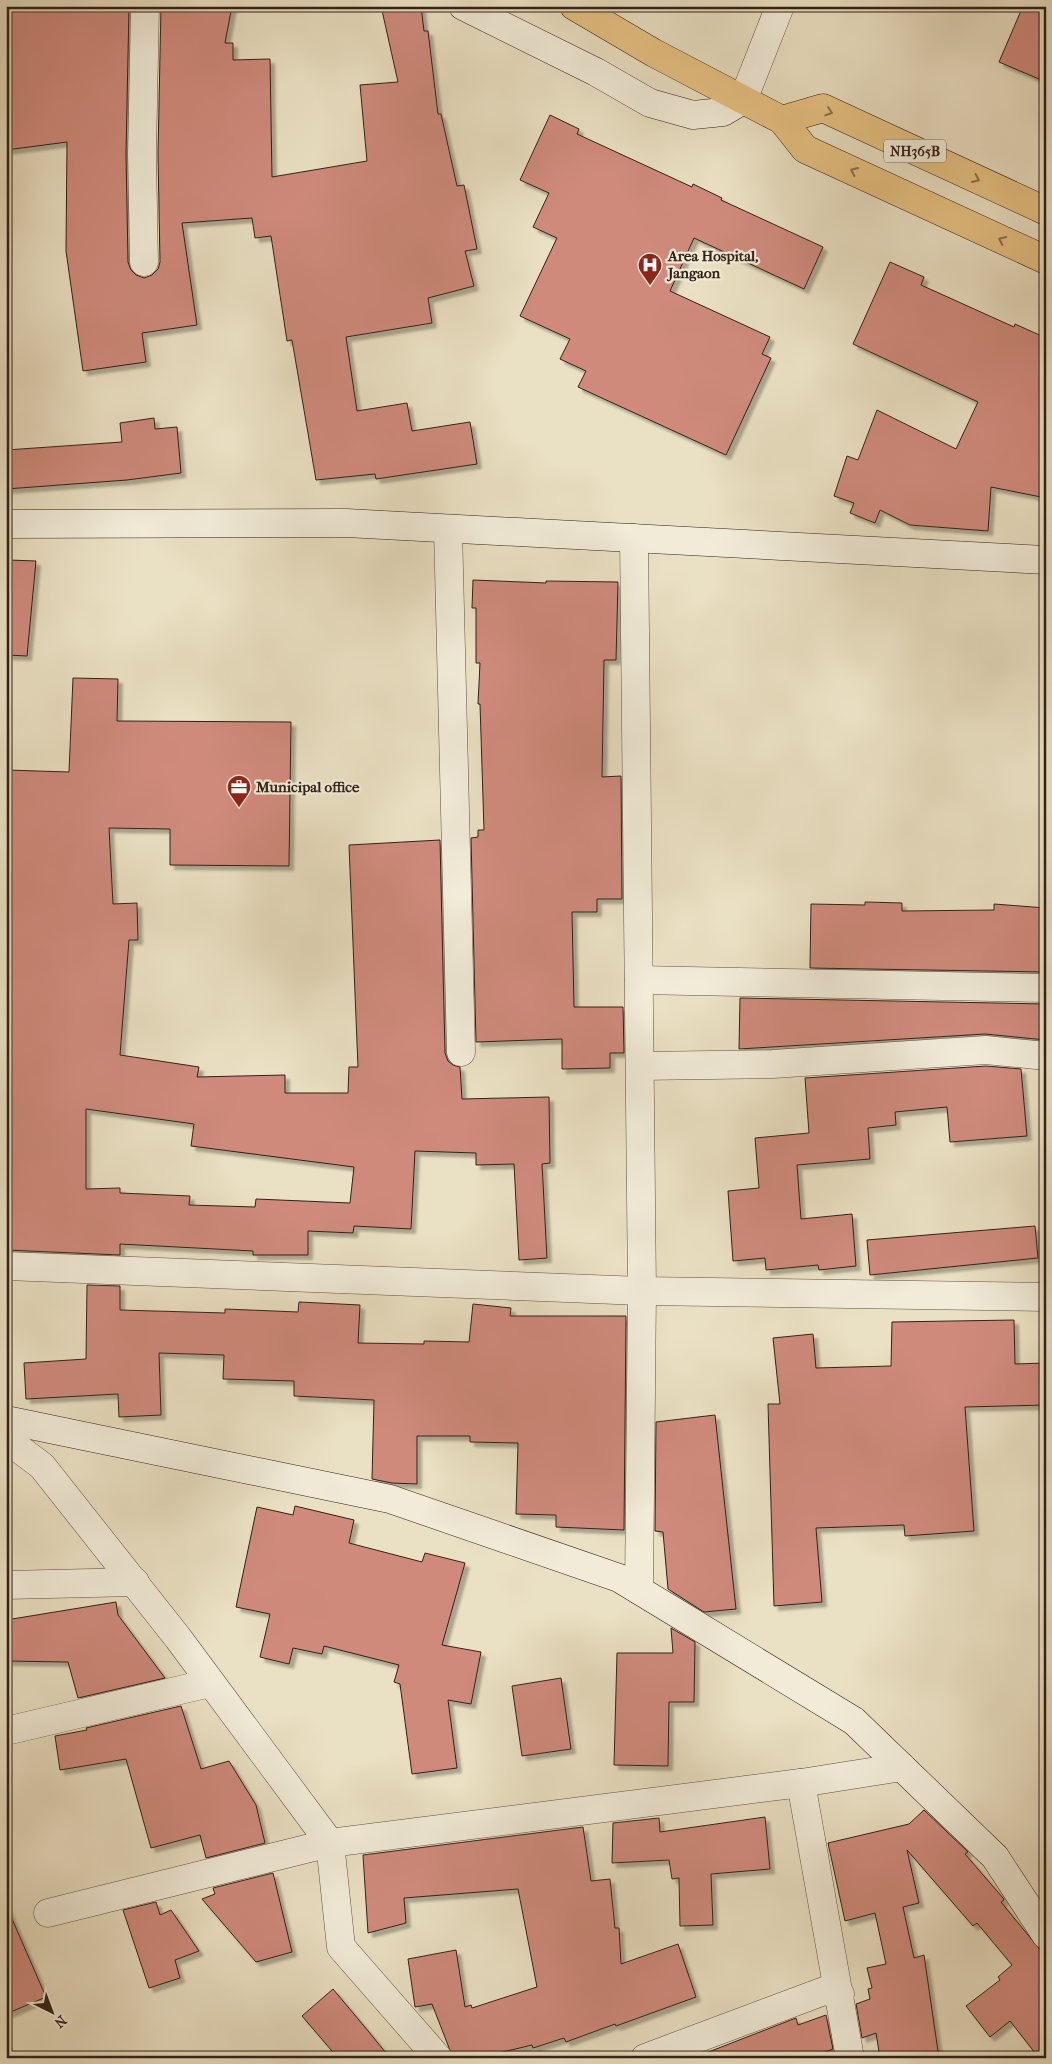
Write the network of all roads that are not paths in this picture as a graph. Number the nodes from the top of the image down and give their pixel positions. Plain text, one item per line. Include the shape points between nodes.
1 (145, 6) edge
2 (463, 6) edge
3 (574, 6) edge
4 (780, 6) edge
5 (743, 100) junction
6 (782, 120) junction
7 (1046, 211) edge
8 (1046, 260) edge
9 (144, 262) dead end
10 (6, 524) edge
11 (448, 529) junction
12 (634, 538) junction
13 (1046, 560) edge
14 (639, 980) junction
15 (1046, 988) edge
16 (461, 1052) dead end
17 (1046, 1056) edge
18 (640, 1066) junction
19 (6, 1266) edge
20 (642, 1291) junction
21 (1046, 1297) edge
22 (6, 1420) edge
23 (6, 1439) edge
24 (6, 1465) edge
25 (42, 1466) junction
26 (135, 1582) junction
27 (6, 1585) edge
28 (639, 1590) junction
29 (210, 1683) junction
30 (6, 1730) edge
31 (902, 1767) junction
32 (801, 1783) junction
33 (330, 1843) junction
34 (48, 1913) dead end
35 (1046, 1935) edge
36 (840, 1994) junction
37 (438, 2058) edge
38 (645, 2058) edge
39 (850, 2058) edge

1 - 9 street
2 - 5 street via 596,72 650,103 693,115 723,112
3 - 5 highway
4 - 5 street
5 - 6 highway
6 -> 7 highway, NH365B via 823,108
8 -> 6 highway via 805,148
10 - 11 street via 346,523
11 - 12 street
11 - 16 street
12 - 13 street
12 - 14 street
14 - 15 street
14 - 18 street
17 - 18 street via 986,1050 773,1064
18 - 20 street
19 - 20 street
20 - 21 street
20 - 28 street
22 - 28 street via 390,1499 619,1578
23 - 25 street
24 - 25 street
25 - 26 street
26 - 27 street
26 - 29 street
28 - 31 street via 854,1721
29 - 30 street
29 - 33 street
31 - 32 street
31 - 35 street via 996,1857
32 - 33 street
32 - 36 street
33 - 34 street
33 - 37 street via 341,1947
36 - 38 street via 824,1991
36 - 39 street

